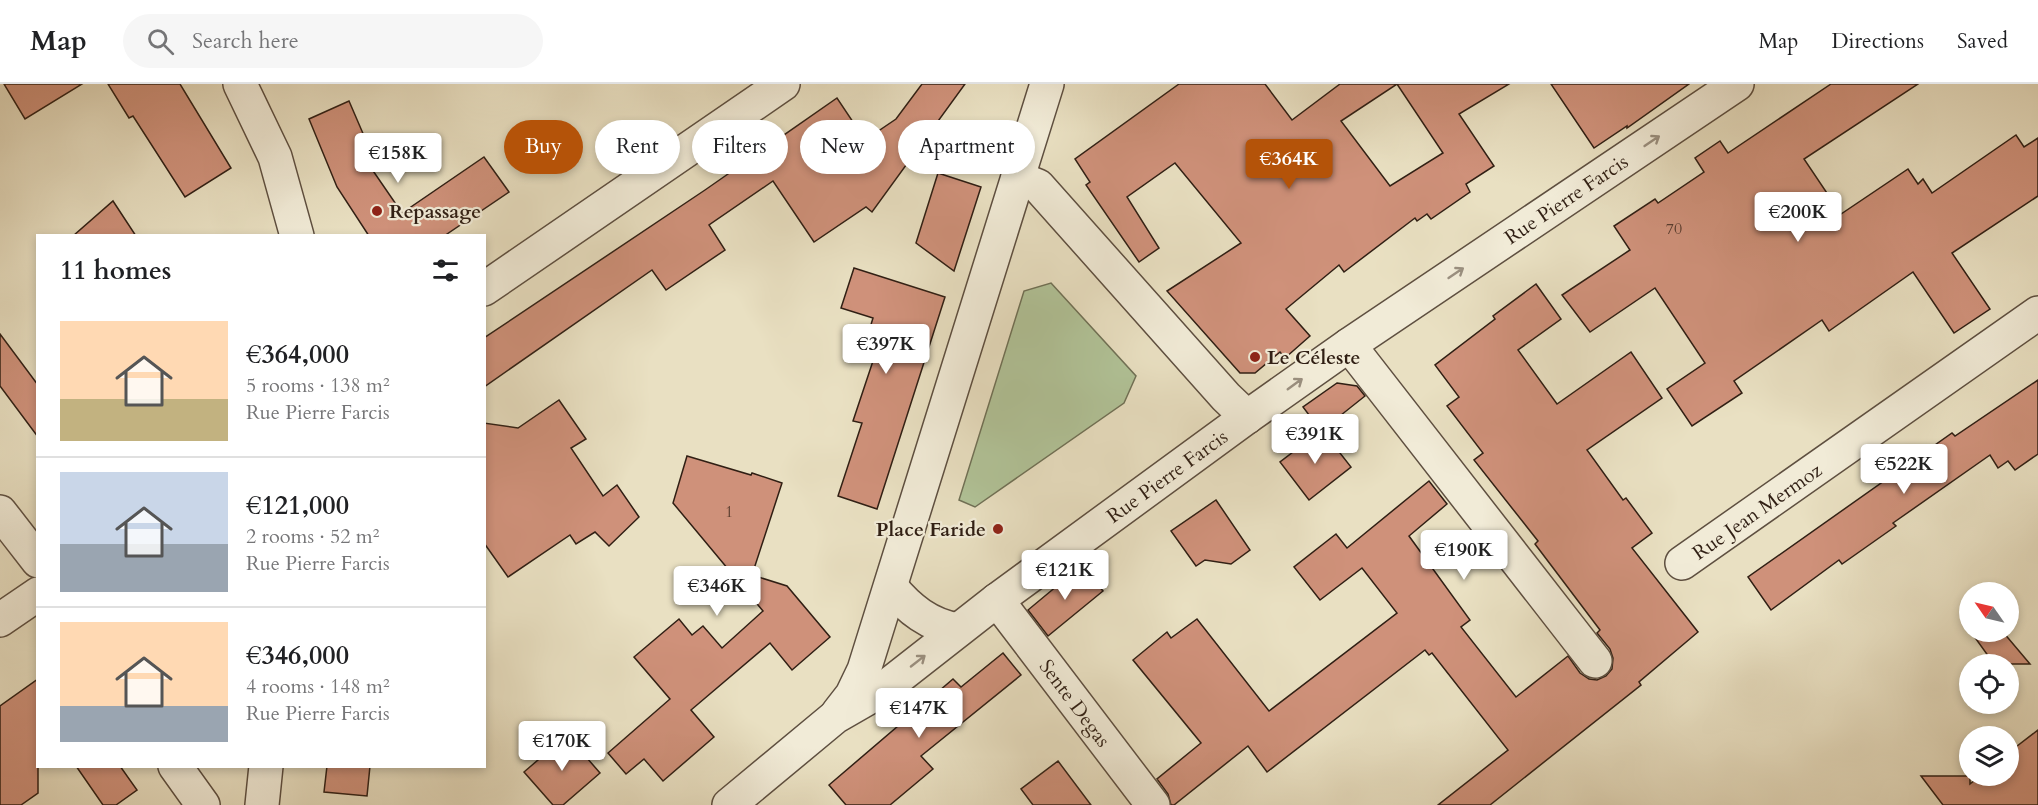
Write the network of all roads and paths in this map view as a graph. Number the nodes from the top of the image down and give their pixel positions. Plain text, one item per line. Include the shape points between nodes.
1 (240, 84) edge
2 (783, 84) edge
3 (1047, 84) edge
4 (1737, 84) edge
5 (1018, 178) junction
6 (296, 234) edge
7 (486, 288) edge
8 (2038, 313) edge
9 (1349, 345) junction
10 (1247, 417) junction
11 (0, 512) edge
12 (36, 558) edge
13 (1682, 563) dead end
14 (891, 587) junction
15 (36, 595) edge
16 (997, 600) junction
17 (0, 620) edge
18 (958, 630) junction
19 (1595, 662) dead end
20 (835, 717) junction
21 (176, 768) edge
22 (266, 768) edge
23 (203, 805) edge
24 (262, 805) edge
25 (729, 805) edge
26 (1153, 805) edge

1 - 6 street via 275,157
2 - 7 street
3 - 5 street
9 -> 4 street, Rue Pierre Farcis
5 - 10 street via 1038,186
5 - 14 street
8 - 13 street, Rue Jean Mermoz
10 -> 9 street, Rue Pierre Farcis
9 - 19 street
10 - 16 street, Rue Pierre Farcis
11 - 12 street
14 - 18 street via 912,610 938,625
14 - 20 street via 864,670
15 - 17 street
16 - 18 street, Rue Pierre Farcis
16 - 26 street, Sente Degas
20 -> 18 street, Rue Pierre Farcis via 882,690
20 - 25 street, Rue Pierre Farcis
21 - 23 street
22 - 24 street

